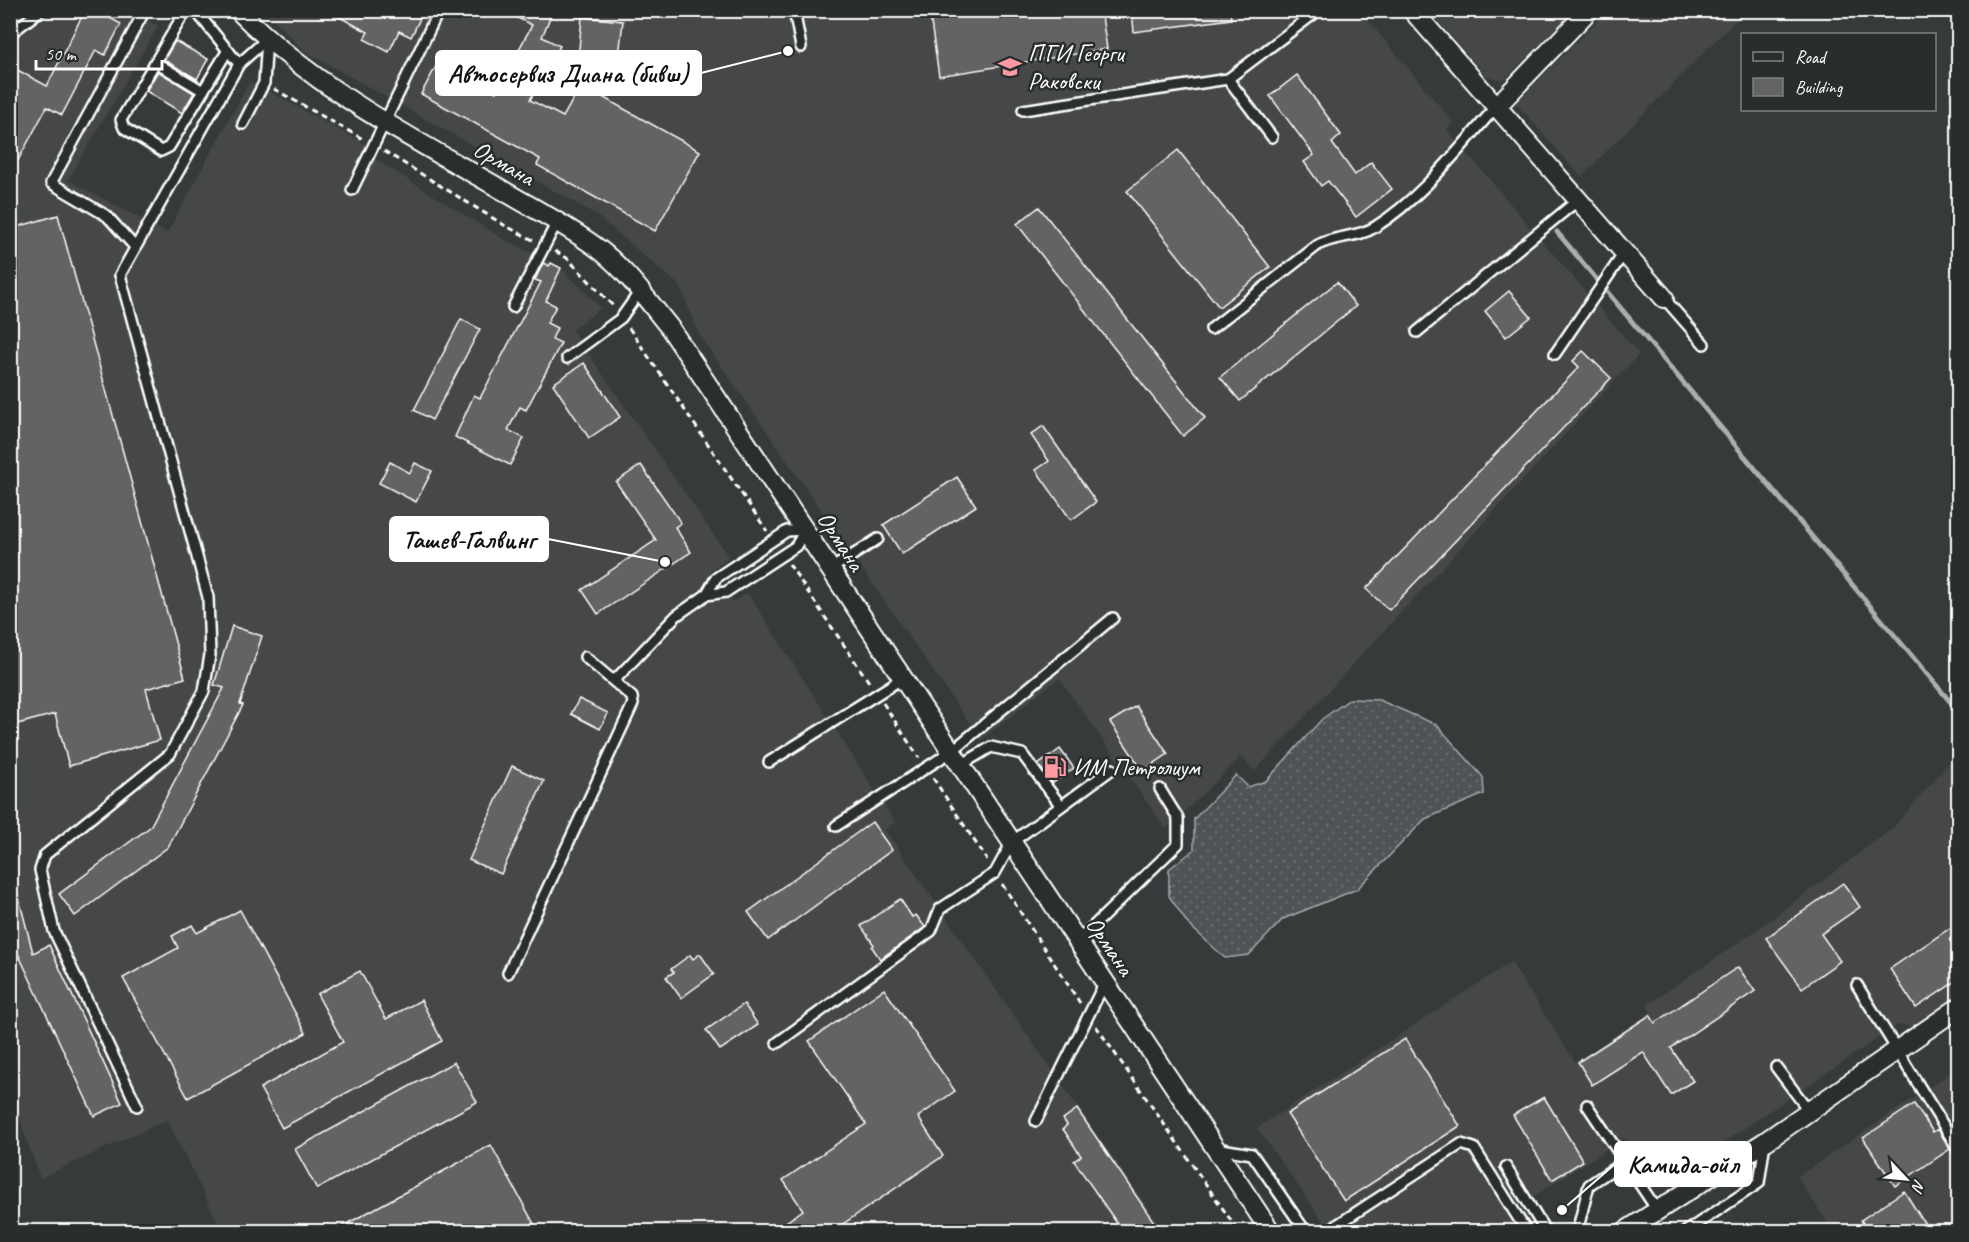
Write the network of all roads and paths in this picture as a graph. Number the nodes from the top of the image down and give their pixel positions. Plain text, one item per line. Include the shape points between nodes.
1 (41, 10) edge
2 (145, 10) edge
3 (186, 10) edge
4 (195, 10) edge
5 (238, 10) edge
6 (439, 10) edge
7 (794, 10) edge
8 (1319, 10) edge
9 (1412, 10) edge
10 (1589, 10) edge
11 (10, 34) edge
12 (267, 39) junction
13 (801, 47) dead end
14 (228, 50) junction
15 (155, 62) junction
16 (239, 64) junction
17 (1228, 79) junction
18 (203, 91) junction
19 (1496, 107) junction
20 (1023, 110) dead end
21 (386, 122) junction
22 (243, 124) dead end
23 (1272, 137) dead end
24 (352, 190) dead end
25 (1578, 200) junction
26 (557, 222) junction
27 (135, 246) junction
28 (1624, 253) junction
29 (567, 258) dead end
30 (640, 291) junction
31 (1664, 298) joint
32 (513, 307) dead end
33 (621, 318) junction
34 (1211, 329) dead end
35 (1417, 332) dead end
36 (1704, 344) dead end
37 (1556, 354) dead end
38 (567, 358) dead end
39 (805, 530) junction
40 (878, 539) dead end
41 (773, 540) junction
42 (783, 555) junction
43 (831, 569) junction
44 (706, 595) junction
45 (1113, 618) dead end
46 (585, 657) dead end
47 (903, 678) junction
48 (614, 681) junction
49 (878, 694) junction
50 (956, 758) junction
51 (769, 762) dead end
52 (926, 768) junction
53 (1112, 769) dead end
54 (1160, 789) dead end
55 (1061, 806) junction
56 (836, 826) dead end
57 (1012, 842) junction
58 (995, 873) junction
59 (1078, 941) junction
60 (508, 973) dead end
61 (1105, 982) junction
62 (1857, 985) dead end
63 (1959, 1008) edge
64 (1089, 1016) junction
65 (777, 1043) dead end
66 (1899, 1049) junction
67 (1776, 1067) dead end
68 (1587, 1105) dead end
69 (137, 1106) dead end
70 (1809, 1111) junction
71 (1036, 1121) dead end
72 (1766, 1141) junction
73 (1215, 1148) junction
74 (1959, 1149) edge
75 (1625, 1161) junction
76 (1506, 1167) dead end
77 (1657, 1210) junction
78 (1239, 1232) edge
79 (1271, 1232) edge
80 (1306, 1232) edge
81 (1326, 1232) edge
82 (1527, 1232) edge
83 (1546, 1232) edge
84 (1577, 1232) edge
85 (1624, 1232) edge
86 (1685, 1232) edge

1 - 11 lane
2 - 27 lane via 51,183 107,216
3 - 15 lane
4 - 14 lane
5 - 12 street, Ормана
6 - 21 lane
7 - 13 lane
8 - 17 lane
9 - 19 street
10 - 19 street
12 - 16 lane
12 - 21 street, Ормана via 335,92
12 - 22 lane via 264,83
14 - 16 lane
14 - 18 lane
15 - 18 lane
15 - 18 lane via 121,120 124,128 161,151 169,147
16 - 27 lane
17 - 20 lane
17 - 23 lane
19 - 25 street
19 - 34 lane via 1419,192 1384,220 1365,232 1329,238 1318,244
21 - 24 lane
21 - 26 street, Ормана
25 - 28 street
25 - 35 lane
26 - 30 street, Ормана via 602,251
26 - 32 lane
27 - 69 lane via 120,275 208,597 210,655 204,691 170,754 45,855 40,870 54,931
28 - 31 street
28 - 37 lane
29 - 33 path via 609,300
30 - 33 lane
30 - 39 street, Ормана via 670,328
31 - 36 lane
33 - 38 lane
33 - 41 path
39 - 41 lane via 787,531
39 - 42 lane via 796,546
39 - 43 street, Ормана
40 - 43 lane
41 - 44 lane via 716,578
42 - 44 lane via 726,592
42 - 49 path
43 - 47 street, Ормана
44 - 48 lane via 676,616
45 - 50 lane
46 - 48 lane
47 - 49 lane
47 - 50 street, Ормана
48 - 60 lane via 632,697 633,704
49 - 51 lane
49 - 52 path
50 - 52 lane
50 - 55 lane via 991,747 1022,754
50 - 57 street, Ормана
52 - 56 lane
52 - 58 path
53 - 55 lane
54 - 59 lane via 1179,818 1178,844
55 - 57 lane
57 - 58 lane
57 - 59 street, Ормана
58 - 64 path
58 - 65 lane via 940,909 931,931
59 - 61 street, Ормана
61 - 64 lane
61 - 73 street, Ормана
62 - 66 lane
63 - 66 street
64 - 71 lane
64 - 78 path
66 - 70 street
66 - 74 lane
67 - 70 lane
68 - 75 lane
70 - 72 street
72 - 77 street
72 - 86 lane via 1759,1183
73 - 79 street, Ормана
73 - 80 lane via 1252,1154
75 - 77 lane
75 - 84 lane via 1588,1185
76 - 83 lane
77 - 85 street
81 - 82 lane via 1461,1144 1474,1148

